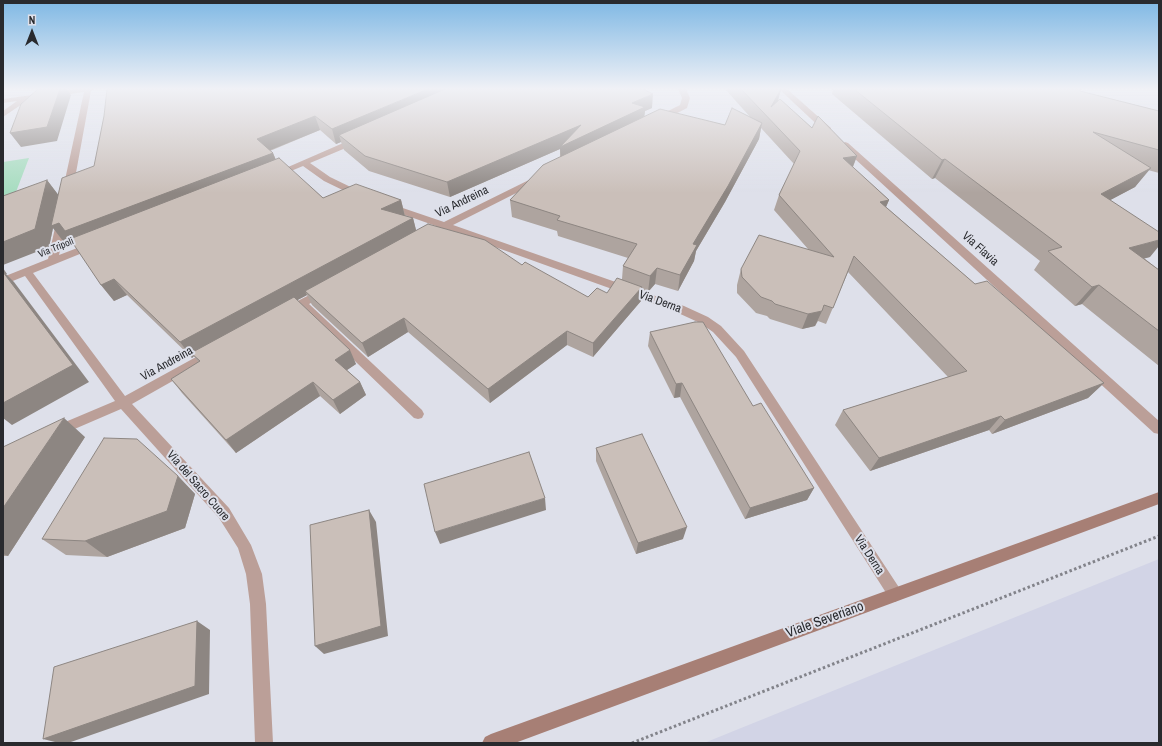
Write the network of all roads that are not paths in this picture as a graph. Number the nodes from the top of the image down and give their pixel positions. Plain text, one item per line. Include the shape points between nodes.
1 (82, 124) edge
2 (821, 124) edge
3 (367, 135) edge
4 (304, 163) junction
5 (548, 174) edge
6 (267, 178) edge
7 (442, 226) junction
8 (416, 240) edge
9 (105, 241) edge
10 (53, 261) junction
11 (27, 272) junction
12 (3, 281) edge
13 (336, 285) edge
14 (302, 304) junction
15 (282, 315) edge
16 (220, 349) edge
17 (123, 403) junction
18 (418, 414) dead end
19 (1159, 429) edge
20 (45, 436) edge
21 (1159, 498) edge
22 (895, 594) junction
23 (264, 743) edge
24 (491, 743) edge

1 - 10 street
2 - 19 street, Via Flavia
3 - 4 street
4 - 6 street
4 - 7 street, Via Derna via 335,183 372,200
5 - 7 street, Via Andreina
7 - 8 street, Via Andreina
7 - 22 street, Via Derna via 680,309 717,329 740,354
9 - 10 street, Via Tripoli
10 - 11 street, Via Tripoli
11 - 12 street, Via Tripoli
11 - 17 street, Via del Sacro Cuore
13 - 14 street
14 - 15 street
14 - 18 street
16 - 17 street, Via Andreina
17 - 20 street, Via Andreina
17 - 23 street, Via del Sacro Cuore via 224,513 250,560 258,604
21 - 22 main road, Viale Severiano
22 - 24 main road, Viale Severiano

